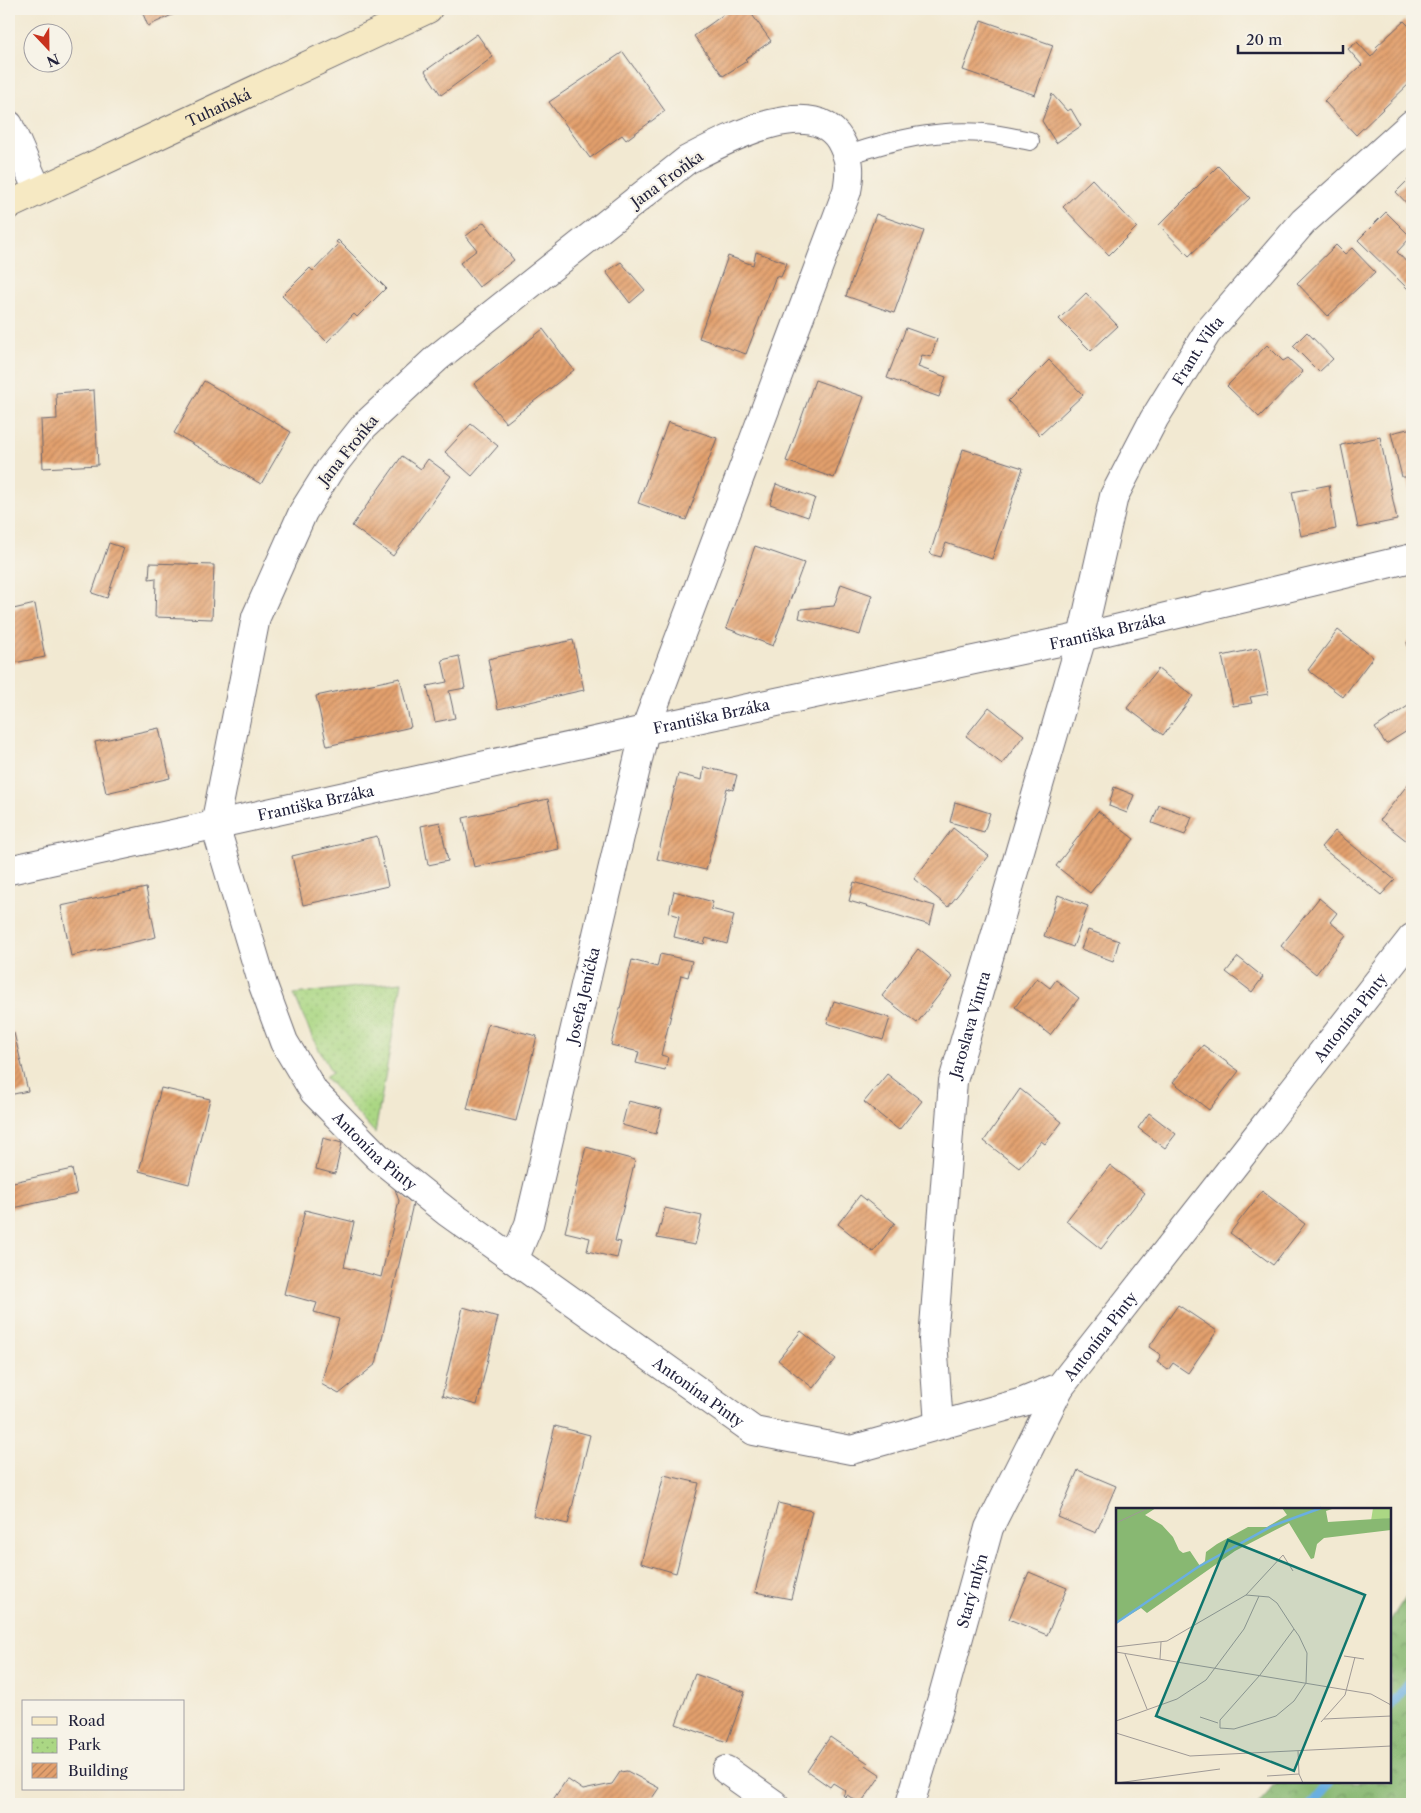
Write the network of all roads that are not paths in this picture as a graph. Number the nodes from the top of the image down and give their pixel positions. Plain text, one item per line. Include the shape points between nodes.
1 (428, 9) edge
2 (1412, 124) edge
3 (9, 125) edge
4 (1030, 141) dead end
5 (848, 155) junction
6 (38, 191) junction
7 (9, 205) edge
8 (1412, 558) edge
9 (1082, 637) junction
10 (645, 730) junction
11 (215, 825) junction
12 (9, 870) edge
13 (1412, 938) edge
14 (514, 1260) junction
15 (1060, 1387) junction
16 (939, 1426) junction
17 (726, 1770) dead end
18 (774, 1804) edge
19 (910, 1804) edge

1 - 6 street, Tuhaňská
2 - 9 street, Frant. Vilta via 1303,222 1207,333 1154,419 1114,496
3 - 6 street
4 - 5 lane via 984,133 938,133 892,140
5 - 10 street, Jana Froňka via 851,172 847,191
5 - 11 street, Jana Froňka via 836,134 813,121 780,121 728,139 687,160 437,358 364,426 330,469 303,512 256,617
6 - 7 street, Tuhaňská
8 - 9 street, Františka Brzáka
9 - 10 street, Františka Brzáka
9 - 16 street, Jaroslava Vintra via 953,1081 933,1340
10 - 11 street, Františka Brzáka
10 - 14 street, Josefa Jeníčka via 529,1224
11 - 12 street, Františka Brzáka
11 - 14 street, Antonína Pinty via 284,1042 314,1092 378,1157
13 - 15 street, Antonína Pinty
14 - 16 street, Antonína Pinty via 754,1431 850,1450
15 - 16 street, Antonína Pinty via 1023,1402
15 - 19 street, Starý mlýn via 989,1528
17 - 18 street

